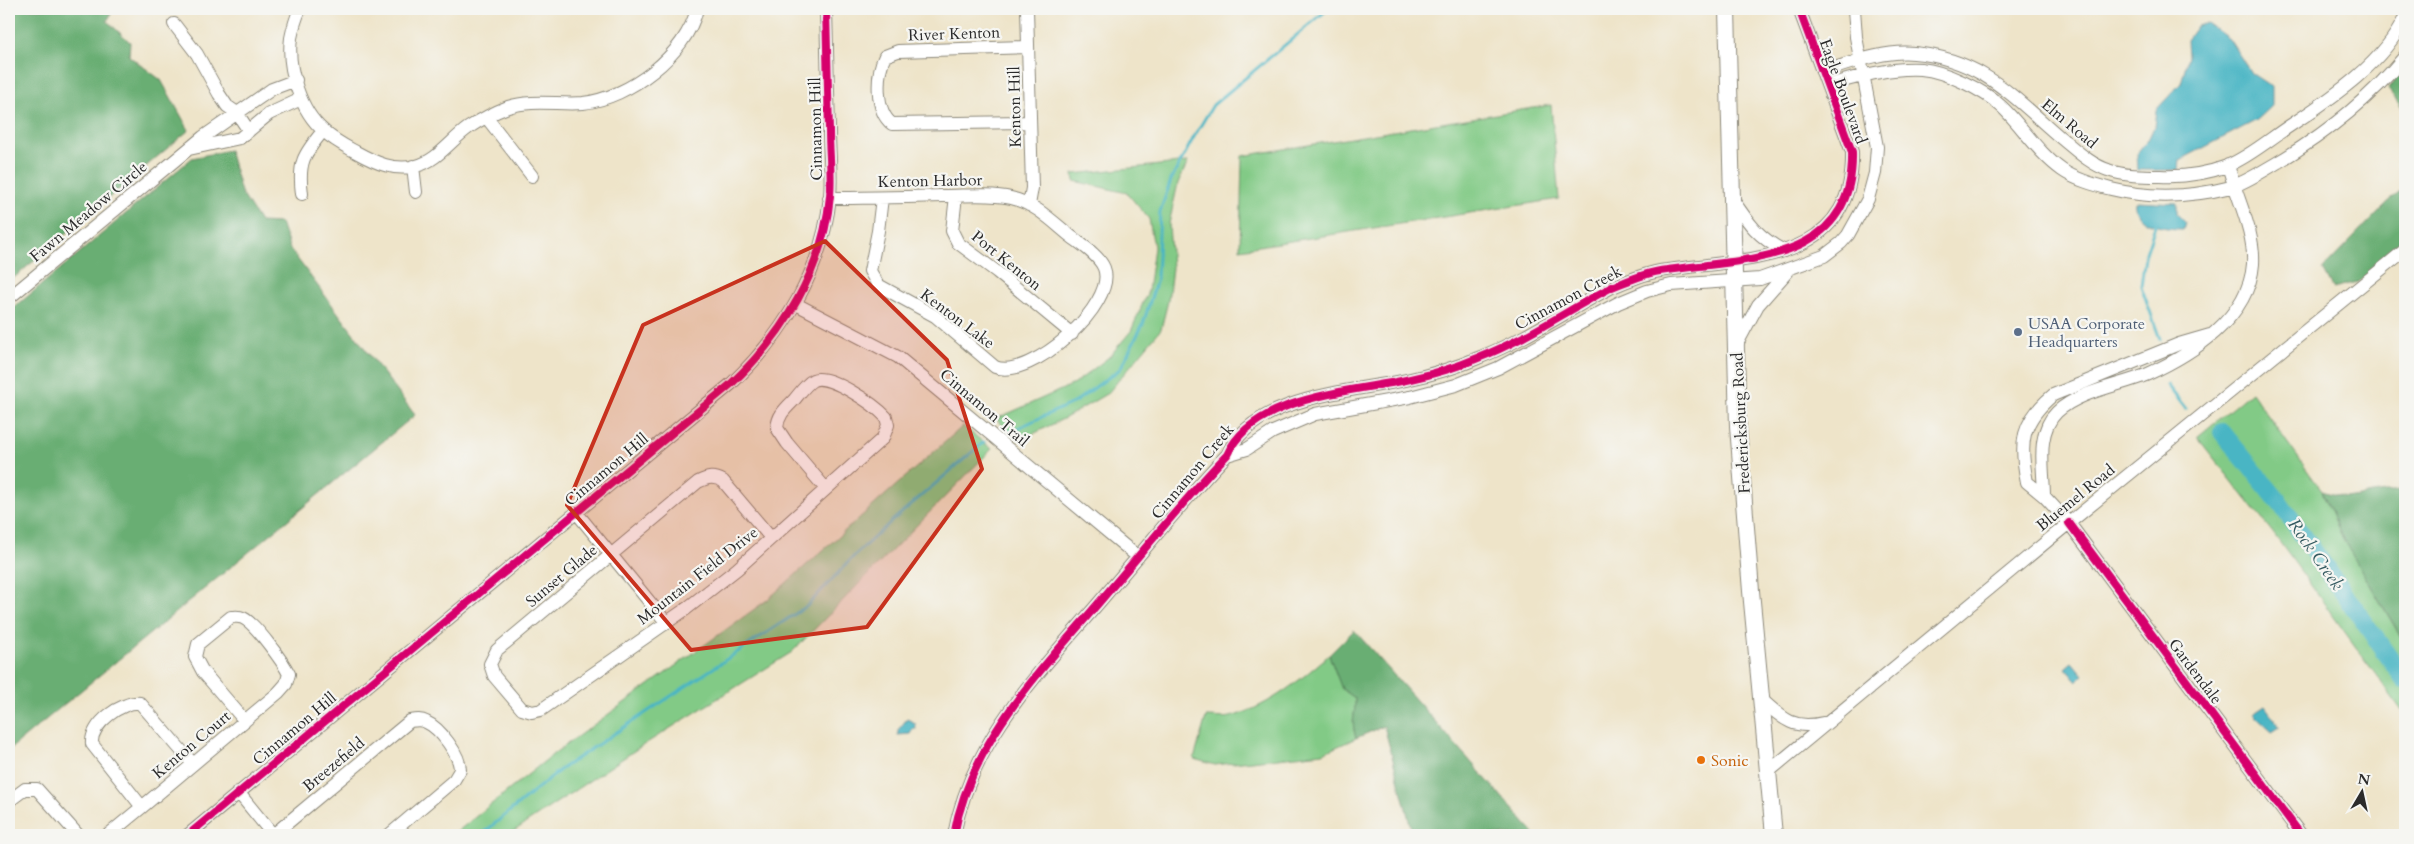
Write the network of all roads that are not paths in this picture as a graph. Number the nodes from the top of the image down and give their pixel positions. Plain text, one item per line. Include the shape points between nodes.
1 (300, 9) edge
2 (697, 9) edge
3 (826, 9) edge
4 (1027, 9) edge
5 (1727, 9) edge
6 (1799, 9) edge
7 (1854, 9) edge
8 (2405, 18) edge
9 (174, 24) dead end
10 (1028, 47) junction
11 (2405, 56) edge
12 (1860, 60) junction
13 (1822, 72) junction
14 (1864, 76) junction
15 (296, 80) junction
16 (1828, 85) junction
17 (301, 98) junction
18 (237, 113) junction
19 (487, 118) junction
20 (1030, 122) junction
21 (249, 131) junction
22 (323, 131) junction
23 (189, 150) junction
24 (2228, 165) junction
25 (413, 166) junction
26 (532, 176) dead end
27 (2233, 186) junction
28 (416, 192) dead end
29 (302, 194) dead end
30 (956, 196) junction
31 (830, 198) junction
32 (882, 198) junction
33 (1733, 200) junction
34 (1029, 205) junction
35 (2405, 250) edge
36 (1784, 251) junction
37 (1734, 263) junction
38 (1789, 270) junction
39 (1735, 280) junction
40 (1595, 296) junction
41 (9, 298) edge
42 (796, 304) junction
43 (1604, 311) junction
44 (1072, 334) junction
45 (2210, 335) junction
46 (1737, 344) junction
47 (1265, 417) junction
48 (1273, 432) junction
49 (1228, 454) junction
50 (826, 489) junction
51 (2044, 496) junction
52 (576, 512) junction
53 (2069, 523) junction
54 (772, 538) junction
55 (610, 555) junction
56 (1138, 557) junction
57 (666, 622) junction
58 (1761, 699) junction
59 (532, 712) joint
60 (245, 721) junction
61 (1826, 723) junction
62 (193, 764) junction
63 (1768, 772) junction
64 (238, 792) junction
65 (9, 801) edge
66 (142, 807) junction
67 (116, 833) edge
68 (78, 835) edge
69 (188, 835) edge
70 (273, 835) edge
71 (389, 835) edge
72 (954, 835) edge
73 (1774, 835) edge
74 (2301, 835) edge

1 - 15 street via 291,37
2 - 19 street via 686,34 669,56 626,90 595,102 520,103
3 - 31 street, Cinnamon Hill
4 - 10 street, Kenton Hill
5 - 33 main road, Fredericksburg Road
6 - 13 street, Eagle Boulevard
7 - 12 street, Eagle Boulevard
8 - 24 street, Elm Road via 2371,64 2340,92
9 - 18 street via 197,54 227,106
10 - 20 street, Kenton Hill
10 - 20 street, River Kenton via 890,52 881,63 880,88 884,114 892,124
11 - 27 street via 2377,88 2309,143
12 - 13 street, Elm Road
12 - 14 street, Eagle Boulevard
12 - 24 street, Elm Road via 1913,52 1951,60 1985,74 2013,94 2085,159 2108,170 2137,176 2183,177
13 - 16 street, Eagle Boulevard
14 - 16 street
14 - 27 street via 1922,69 1982,91 2002,107 2063,171 2090,183 2133,195 2179,196
14 - 38 street, Eagle Boulevard via 1877,147 1876,173 1868,198 1841,243 1824,256
15 - 17 street
15 - 18 street, Fawn Meadow Circle via 272,89
16 - 36 street, Eagle Boulevard via 1852,152 1850,192 1839,213 1823,232
17 - 21 street, Fawn Meadow Circle via 269,114
17 - 22 street
18 - 21 street
18 - 23 street, Fawn Meadow Circle
19 - 25 street via 441,152
19 - 26 street
20 - 34 street, Kenton Hill via 1032,188
21 - 23 street, Fawn Meadow Circle via 233,140
22 - 25 street via 378,164 402,168
22 - 29 street via 301,162
23 - 41 street, Fawn Meadow Circle
24 - 27 street
25 - 28 street
27 - 45 street via 2252,244 2253,265 2239,306
30 - 32 street, Kenton Harbor
30 - 34 street, Kenton Harbor via 998,196
30 - 44 street, Port Kenton via 952,231 958,243
31 - 32 street, Kenton Harbor
31 - 42 street, Cinnamon Hill via 817,256
32 - 44 street, Kenton Lake via 870,271 878,285 935,316 995,367 1003,370 1042,356
33 - 36 street via 1766,242
33 - 37 main road, Fredericksburg Road
34 - 44 street, Kenton Harbor via 1054,222 1104,269 1106,277 1102,289
35 - 53 street, Bluemel Road
36 - 37 street, Eagle Boulevard
37 - 39 main road, Fredericksburg Road
37 - 40 street, Cinnamon Creek via 1665,270 1634,278
38 - 39 street, Eagle Boulevard via 1760,279
38 - 46 street via 1758,306
39 - 43 street, Cinnamon Creek via 1671,285 1648,291
39 - 46 main road, Fredericksburg Road
40 - 43 street
40 - 47 street, Cinnamon Creek via 1480,358 1406,380 1325,394
42 - 52 street, Cinnamon Hill via 769,345 751,365
42 - 56 street, Cinnamon Trail via 898,357
43 - 48 street, Cinnamon Creek via 1523,355 1456,385 1410,397 1333,409 1292,422
45 - 51 street via 2186,353 2147,374 2082,397 2057,412 2045,434 2041,456
45 - 51 street, Gardendale via 2066,389 2040,406 2029,420 2022,438 2023,462 2027,482
46 - 58 main road, Fredericksburg Road via 1738,426
47 - 48 street
47 - 49 street, Cinnamon Creek via 1244,429 1234,439
48 - 49 street, Cinnamon Creek via 1247,449
49 - 56 street, Cinnamon Creek
50 - 50 street, Mountain Field Drive via 883,438 888,425 878,408 826,379 810,382 780,415 777,428
50 - 54 street, Mountain Field Drive
51 - 53 street, Gardendale
52 - 55 street
52 - 64 street, Cinnamon Hill
53 - 61 street, Bluemel Road
53 - 74 street, Gardendale
54 - 55 street, Sunset Glade via 723,481 713,477 698,482
54 - 57 street, Mountain Field Drive via 737,569
55 - 57 street
55 - 59 street, Sunset Glade via 493,654 490,664 494,676 522,709
56 - 72 street, Cinnamon Creek via 1028,687 991,737 964,794
57 - 59 street, Mountain Field Drive via 550,704
58 - 61 street via 1788,722 1801,726
58 - 63 main road, Fredericksburg Road
60 - 60 street, Kenton Court via 286,684 289,674 250,622 242,617 231,617 198,644 195,657 196,663
60 - 62 street, Kenton Court
61 - 63 street, Bluemel Road
62 - 66 street, Kenton Court
62 - 66 street via 140,703 125,704 112,714 95,729 92,744
63 - 73 main road, Fredericksburg Road
64 - 69 street, Cinnamon Hill
64 - 70 street
65 - 68 street via 24,789 37,789
66 - 67 street, Kenton Court
70 - 71 street, Breezefield via 410,721 420,720 432,726 457,754 460,770 454,780

